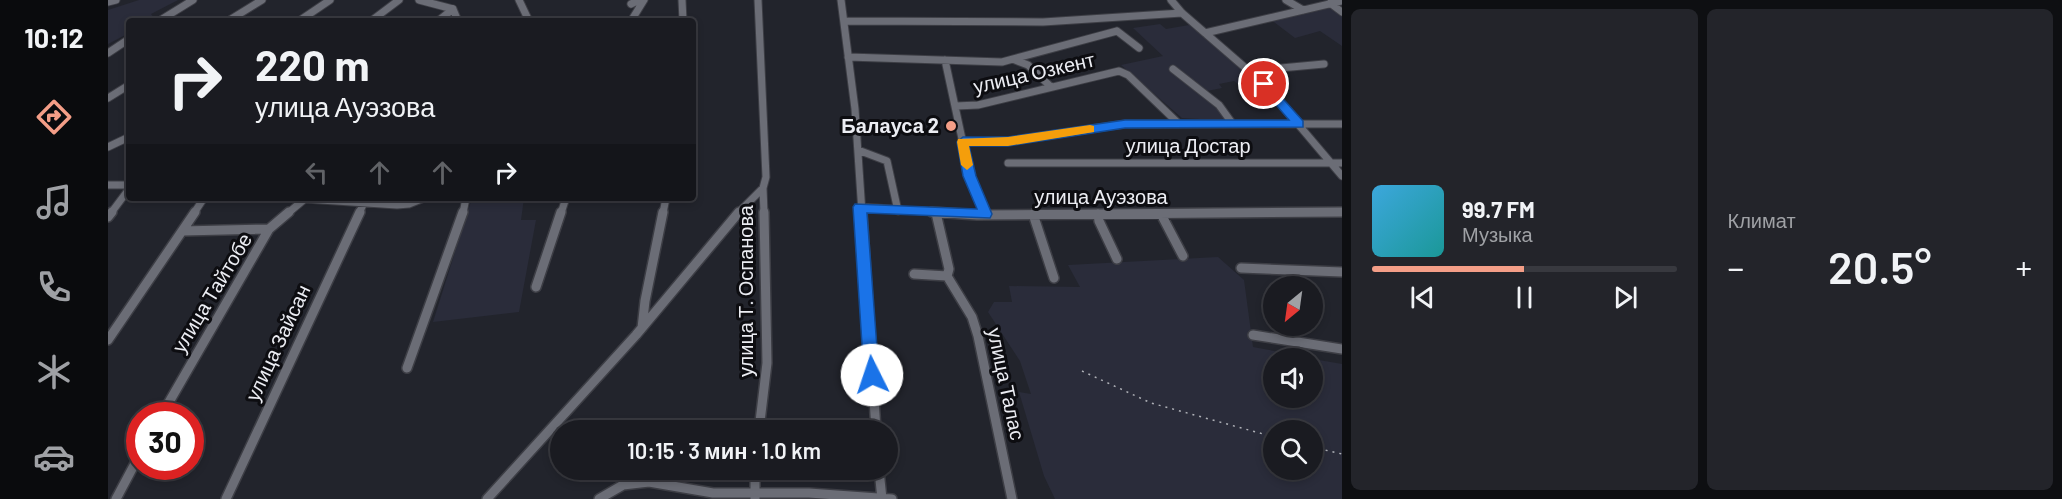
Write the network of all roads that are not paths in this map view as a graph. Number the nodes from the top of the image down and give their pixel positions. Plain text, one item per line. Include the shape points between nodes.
1 (116, 0) edge
2 (193, 0) edge
3 (262, 0) edge
4 (330, 0) edge
5 (399, 0) edge
6 (419, 0) edge
7 (519, 0) edge
8 (639, 0) edge
9 (644, 0) edge
10 (682, 0) edge
11 (758, 0) edge
12 (841, 0) edge
13 (1171, 0) edge
14 (1286, 0) edge
15 (1342, 1) edge
16 (108, 2) edge
17 (1330, 3) junction
18 (631, 4) dead end
19 (453, 9) junction
20 (1305, 10) junction
21 (1342, 12) edge
22 (1182, 13) junction
23 (1314, 13) dead end
24 (164, 18) edge
25 (233, 18) edge
26 (303, 18) edge
27 (375, 18) edge
28 (442, 18) edge
29 (458, 18) edge
30 (528, 18) edge
31 (634, 18) edge
32 (683, 18) edge
33 (1123, 18) junction
34 (844, 21) junction
35 (1117, 31) junction
36 (1205, 33) junction
37 (126, 41) edge
38 (1139, 48) dead end
39 (108, 52) edge
40 (1031, 55) junction
41 (848, 57) junction
42 (1012, 59) junction
43 (945, 60) junction
44 (1324, 64) dead end
45 (1033, 69) junction
46 (1173, 69) dead end
47 (1249, 71) junction
48 (126, 87) edge
49 (1051, 87) junction
50 (108, 98) edge
51 (956, 106) junction
52 (1178, 123) junction
53 (1232, 123) junction
54 (1299, 124) junction
55 (1342, 124) edge
56 (126, 138) edge
57 (963, 142) junction
58 (108, 147) edge
59 (858, 150) junction
60 (1008, 163) dead end
61 (1331, 163) junction
62 (1342, 163) edge
63 (1342, 176) edge
64 (108, 185) edge
65 (126, 187) edge
66 (763, 188) junction
67 (126, 191) edge
68 (202, 201) edge
69 (302, 201) edge
70 (340, 201) edge
71 (406, 201) edge
72 (466, 201) edge
73 (565, 201) edge
74 (665, 201) edge
75 (364, 203) junction
76 (860, 207) junction
77 (898, 211) junction
78 (1342, 212) edge
79 (936, 213) junction
80 (985, 214) junction
81 (1033, 214) junction
82 (1098, 214) junction
83 (1161, 214) junction
84 (108, 216) edge
85 (269, 229) junction
86 (182, 231) junction
87 (1183, 256) dead end
88 (1118, 259) dead end
89 (1241, 268) dead end
90 (1342, 272) edge
91 (914, 274) dead end
92 (947, 276) junction
93 (1054, 278) dead end
94 (536, 287) dead end
95 (642, 328) junction
96 (1253, 335) dead end
97 (108, 340) edge
98 (1342, 349) edge
99 (406, 368) dead end
100 (169, 402) edge
101 (760, 420) edge
102 (875, 420) edge
103 (126, 480) edge
104 (755, 480) edge
105 (881, 480) edge
106 (755, 496) edge
107 (116, 499) edge
108 (226, 499) edge
109 (487, 499) edge
110 (599, 499) edge
111 (885, 499) edge
112 (1012, 499) edge

1 - 16 street
2 - 24 street
3 - 25 street
4 - 26 street
5 - 27 street
6 - 19 street
7 - 30 street
8 - 18 street
9 - 31 street
10 - 32 street
11 - 66 street, улица Т. Оспанова
12 - 34 street
13 - 22 street
14 - 20 street
15 - 17 street
17 - 20 street
17 - 21 street
19 - 28 street
19 - 29 street
20 - 23 street
20 - 36 street
22 - 33 street
22 - 36 street
33 - 34 street via 1018,23
33 - 35 street via 1125,22 1115,27
34 - 41 street
35 - 38 street
35 - 40 street
36 - 47 street
37 - 39 street
40 - 42 street
40 - 45 street
41 - 43 street
41 - 59 street
42 - 43 street
42 - 45 street
43 - 51 street
44 - 47 street
45 - 49 street
46 - 53 street via 1219,105
47 - 54 street
48 - 50 street
49 - 51 street, улица Озкент via 978,105
49 - 52 street, улица Озкент via 1119,71
51 - 57 street
52 - 53 street
52 - 57 street via 1125,124 1008,141
53 - 54 street
54 - 55 street
54 - 61 street
56 - 58 street
57 - 80 street via 970,176
59 - 76 street
59 - 77 street via 887,161
60 - 61 street, улица Достар
61 - 62 street, улица Достар
61 - 63 street
64 - 65 street
66 - 95 street, улица Т. Оспанова
66 - 101 street, улица Т. Оспанова via 767,363
67 - 84 street
68 - 86 street
69 - 85 street, улица Тайтобе
70 - 75 street
71 - 75 street
72 - 99 street via 462,222
73 - 94 street
74 - 95 street
75 - 108 street, улица Зайсан
76 - 77 street, улица Ауэзова
76 - 102 street
77 - 79 street, улица Ауэзова
78 - 83 street, улица Ауэзова
79 - 80 street, улица Ауэзова
79 - 92 street, улица Талас via 949,269
80 - 81 street, улица Ауэзова
81 - 82 street, улица Ауэзова
81 - 93 street
82 - 83 street, улица Ауэзова
82 - 88 street
83 - 87 street
85 - 86 street
85 - 100 street, улица Тайтобе
86 - 97 street
89 - 90 street
91 - 92 street
92 - 112 street, улица Талас via 972,317 978,336
95 - 109 street, улица Т. Оспанова
96 - 98 street
103 - 107 street
104 - 106 street
105 - 111 street
106 - 110 street via 638,483 625,484
106 - 111 street via 800,492

